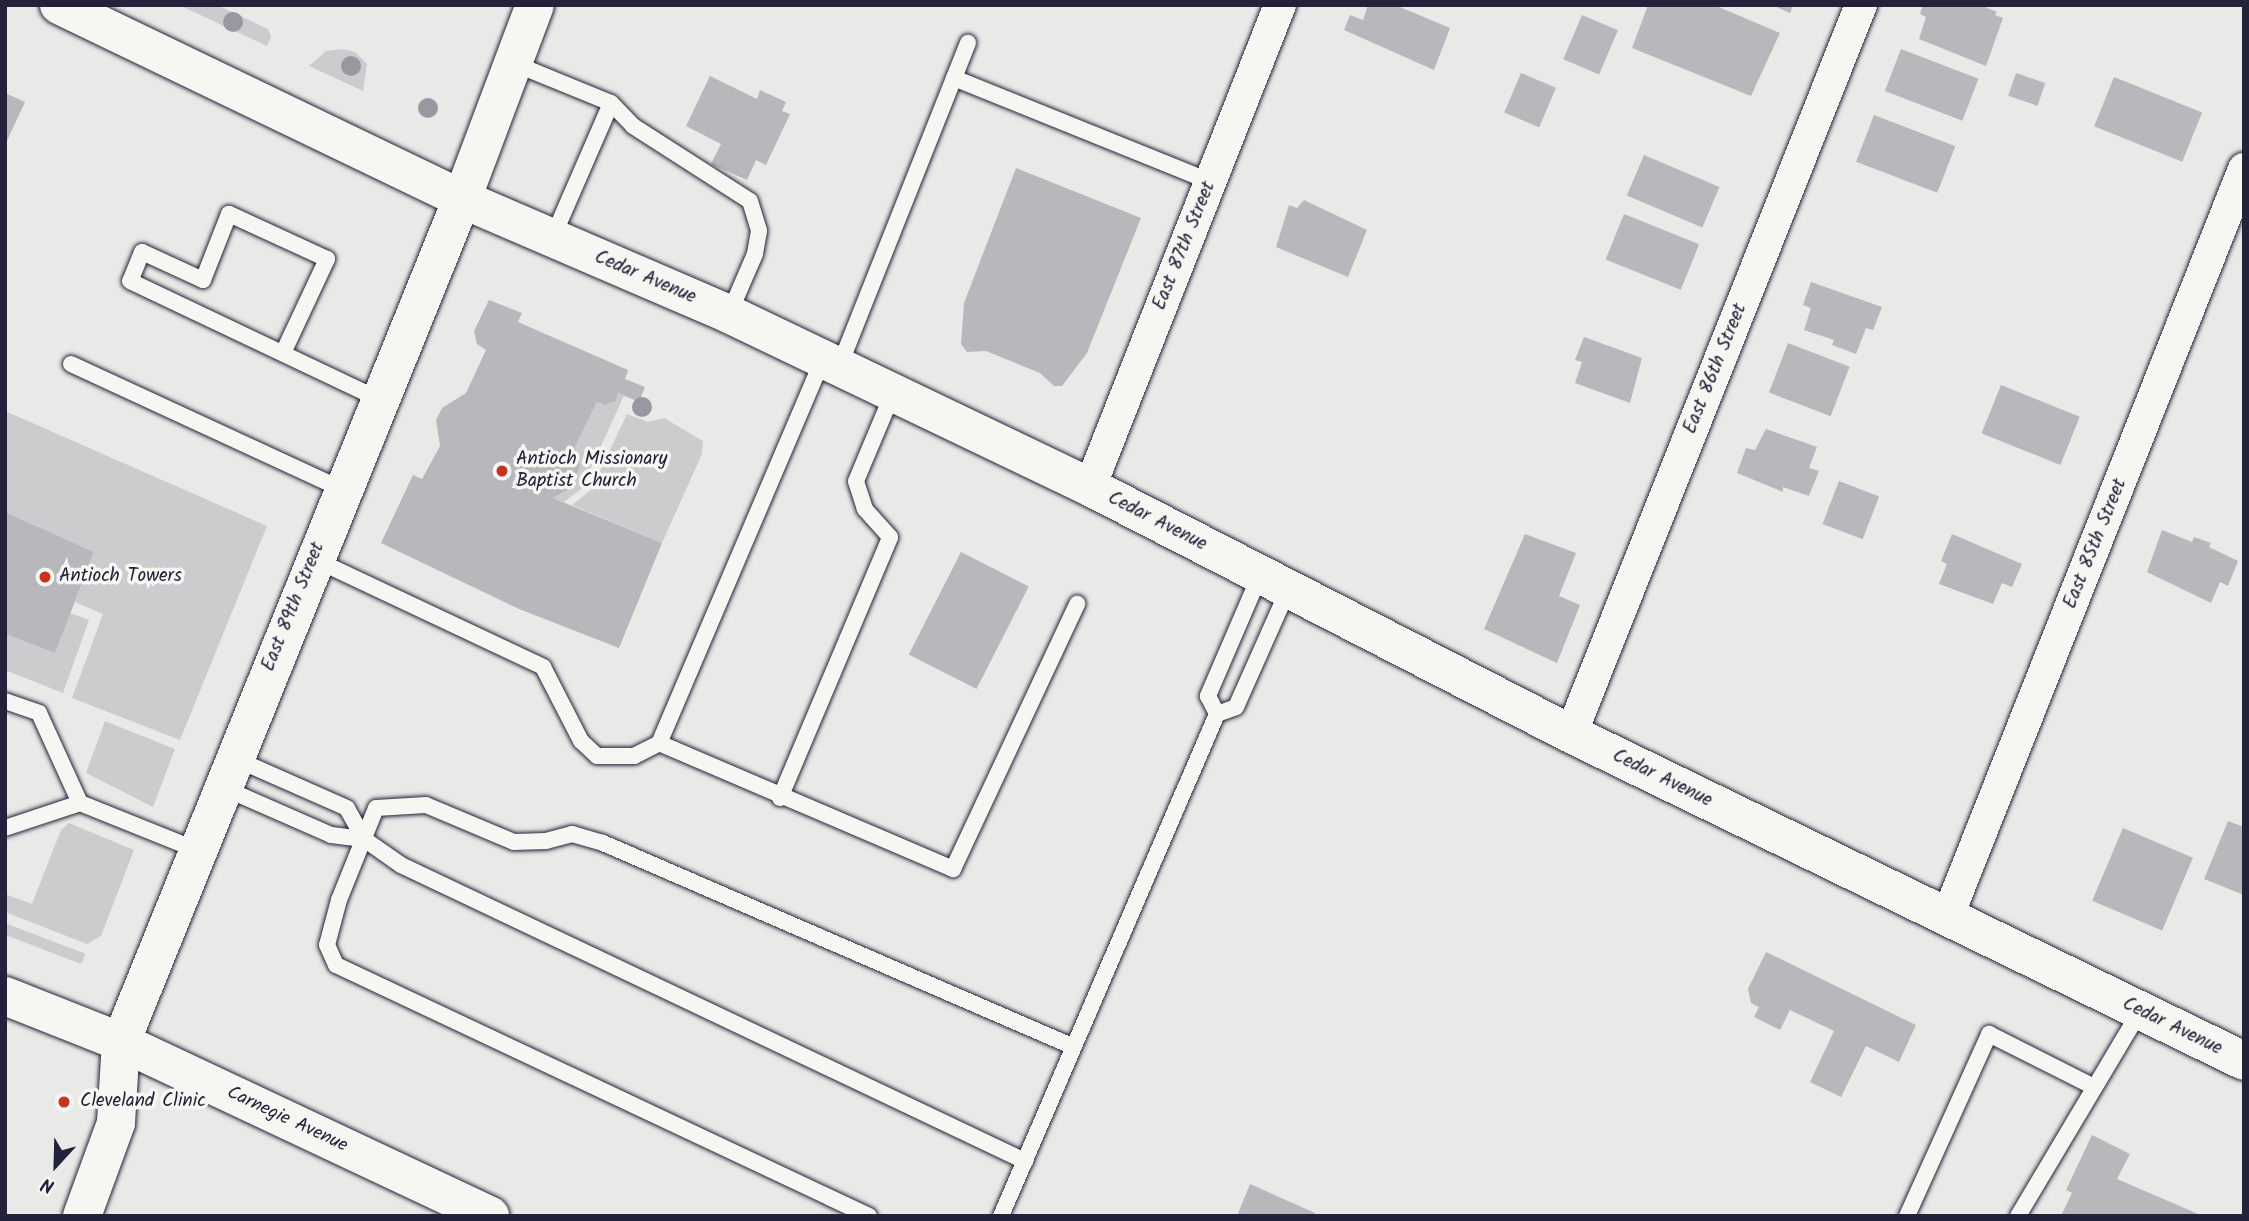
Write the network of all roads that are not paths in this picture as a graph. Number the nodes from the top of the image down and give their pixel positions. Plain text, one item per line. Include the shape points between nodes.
1 (60, 5) edge
2 (536, 5) edge
3 (1280, 5) edge
4 (1861, 5) edge
5 (968, 43) dead end
6 (513, 64) junction
7 (954, 78) junction
8 (611, 103) junction
9 (2244, 169) edge
10 (1211, 182) junction
11 (462, 199) junction
12 (552, 239) junction
13 (729, 314) junction
14 (284, 353) junction
15 (831, 363) junction
16 (71, 364) dead end
17 (893, 393) junction
18 (379, 399) junction
19 (1090, 487) junction
20 (342, 489) junction
21 (314, 559) junction
22 (1274, 583) junction
23 (1077, 604) dead end
24 (5, 701) edge
25 (1217, 714) junction
26 (1571, 734) junction
27 (659, 743) junction
28 (227, 772) junction
29 (780, 797) junction
30 (80, 803) junction
31 (5, 828) edge
32 (364, 839) junction
33 (197, 850) junction
34 (1947, 918) junction
35 (5, 996) edge
36 (2140, 1011) junction
37 (121, 1042) junction
38 (1074, 1047) junction
39 (2244, 1061) edge
40 (2094, 1087) junction
41 (1025, 1161) junction
42 (82, 1216) edge
43 (490, 1216) edge
44 (869, 1216) edge
45 (1002, 1216) edge
46 (1907, 1216) edge
47 (2018, 1216) edge

1 - 11 street, Cedar Avenue
2 - 6 street, East 89th Street
3 - 10 street, East 87th Street
4 - 26 street, East 86th Street
5 - 7 lane
6 - 8 lane
6 - 11 street, East 89th Street
7 - 10 lane
7 - 15 lane
8 - 12 lane
8 - 13 lane via 633,126 750,201 759,231 755,254
9 - 34 street, East 85th Street
10 - 19 street, East 87th Street
11 - 12 street, Cedar Avenue
11 - 18 street, East 89th Street
12 - 13 street, Cedar Avenue
13 - 15 street, Cedar Avenue
14 - 14 lane via 130,281 142,252 203,280 229,214 327,259
14 - 18 lane
15 - 17 street, Cedar Avenue
15 - 27 lane
16 - 20 lane
17 - 19 street, Cedar Avenue
17 - 29 lane via 856,481 865,509 890,537
18 - 20 street, East 89th Street
19 - 22 street, Cedar Avenue
20 - 21 street, East 89th Street
21 - 27 lane via 543,667 581,741 597,756 634,756
21 - 28 street, East 89th Street
22 - 25 lane via 1236,707
22 - 25 lane via 1208,696
22 - 26 street, Cedar Avenue
23 - 29 lane via 953,869
24 - 30 lane via 39,713
25 - 38 lane
26 - 34 street, Cedar Avenue
27 - 29 lane
28 - 32 lane via 331,835
28 - 32 lane via 347,808
28 - 33 street, East 89th Street
30 - 31 lane
30 - 33 lane
32 - 38 lane via 376,808 395,804 426,805 514,842 572,834 603,843
32 - 41 lane via 401,865
32 - 44 lane via 327,945 336,965
33 - 37 street, East 89th Street
34 - 36 street, Cedar Avenue
35 - 37 street, Carnegie Avenue
36 - 39 street, Cedar Avenue
36 - 40 lane
37 - 42 street, East 89th Street via 116,1123
37 - 43 street, Carnegie Avenue
38 - 41 lane
40 - 46 lane via 1989,1034
40 - 47 lane
41 - 45 lane

